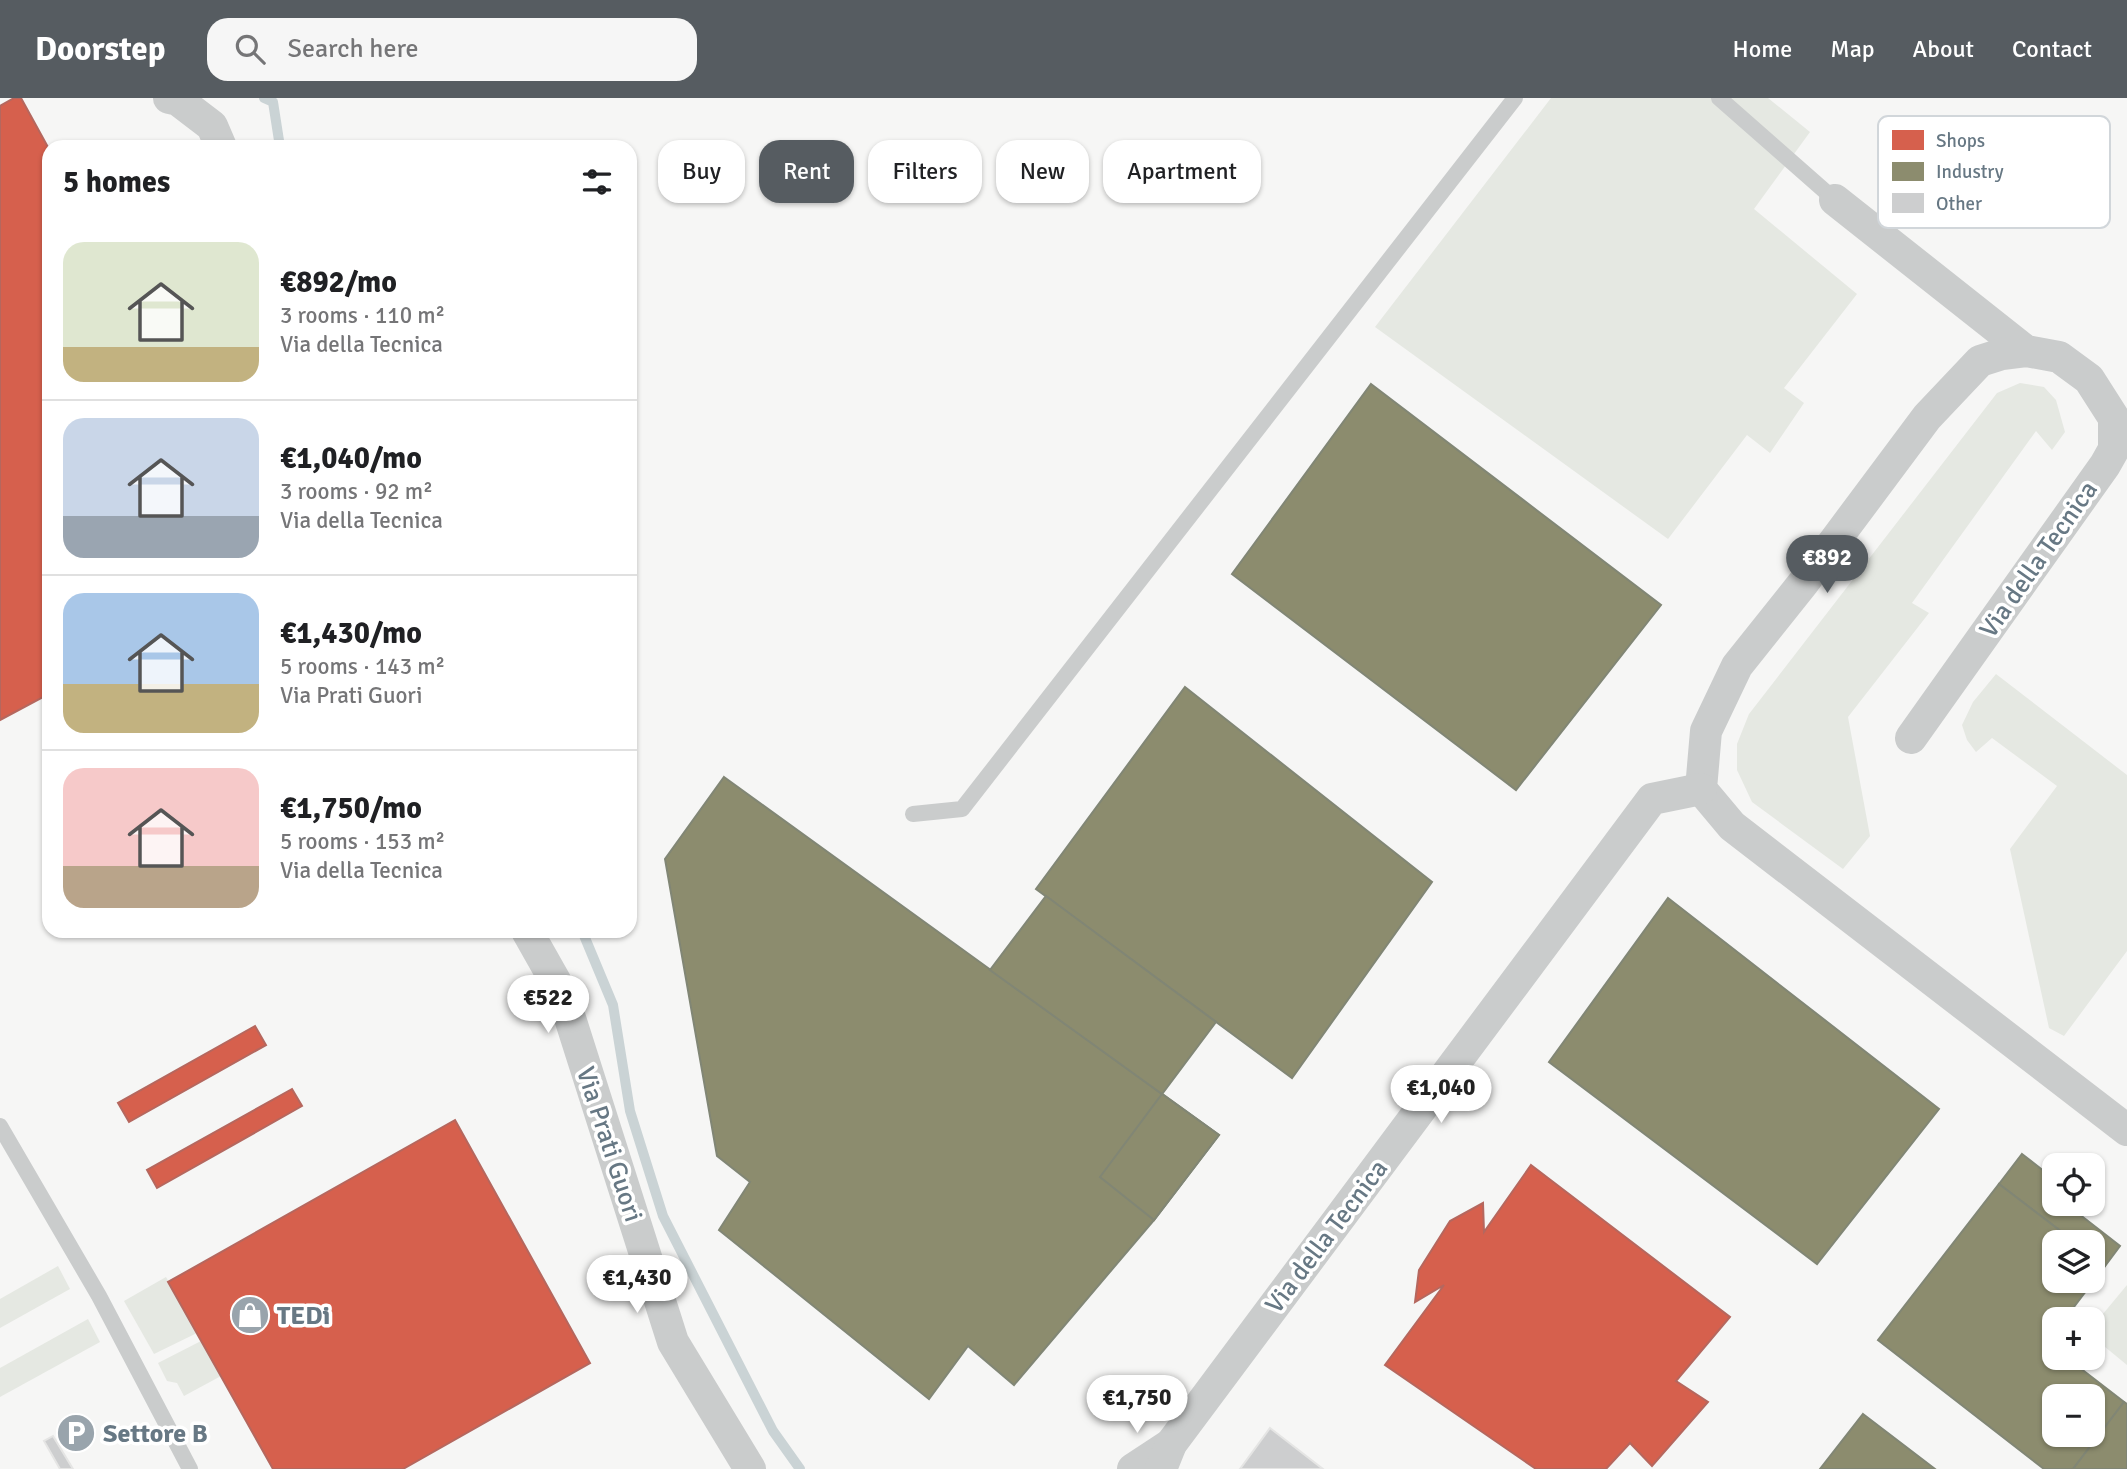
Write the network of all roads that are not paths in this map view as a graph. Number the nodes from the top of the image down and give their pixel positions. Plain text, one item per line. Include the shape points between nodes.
1 (169, 98) edge
2 (1516, 98) edge
3 (1719, 98) edge
4 (218, 140) edge
5 (1835, 200) joint
6 (2026, 351) junction
7 (1911, 738) dead end
8 (1701, 789) junction
9 (913, 814) dead end
10 (531, 938) edge
11 (0, 1126) edge
12 (2127, 1130) edge
13 (1166, 1456) edge
14 (190, 1469) edge
15 (750, 1469) edge
16 (1133, 1469) edge

1 - 4 street via 212,126
2 - 9 lane via 962,809
3 - 5 lane
5 - 6 street
6 - 7 street, Via della Tecnica via 2059,357 2089,379 2114,418 2114,449
6 - 8 street, Via della Tecnica via 1980,361 1927,418 1737,666 1706,731
8 - 12 street via 1732,826
8 - 13 street, Via della Tecnica via 1652,799
10 - 15 street, Via Prati Guori via 562,993 673,1342
11 - 14 lane via 99,1296
13 - 16 street, Via della Tecnica

